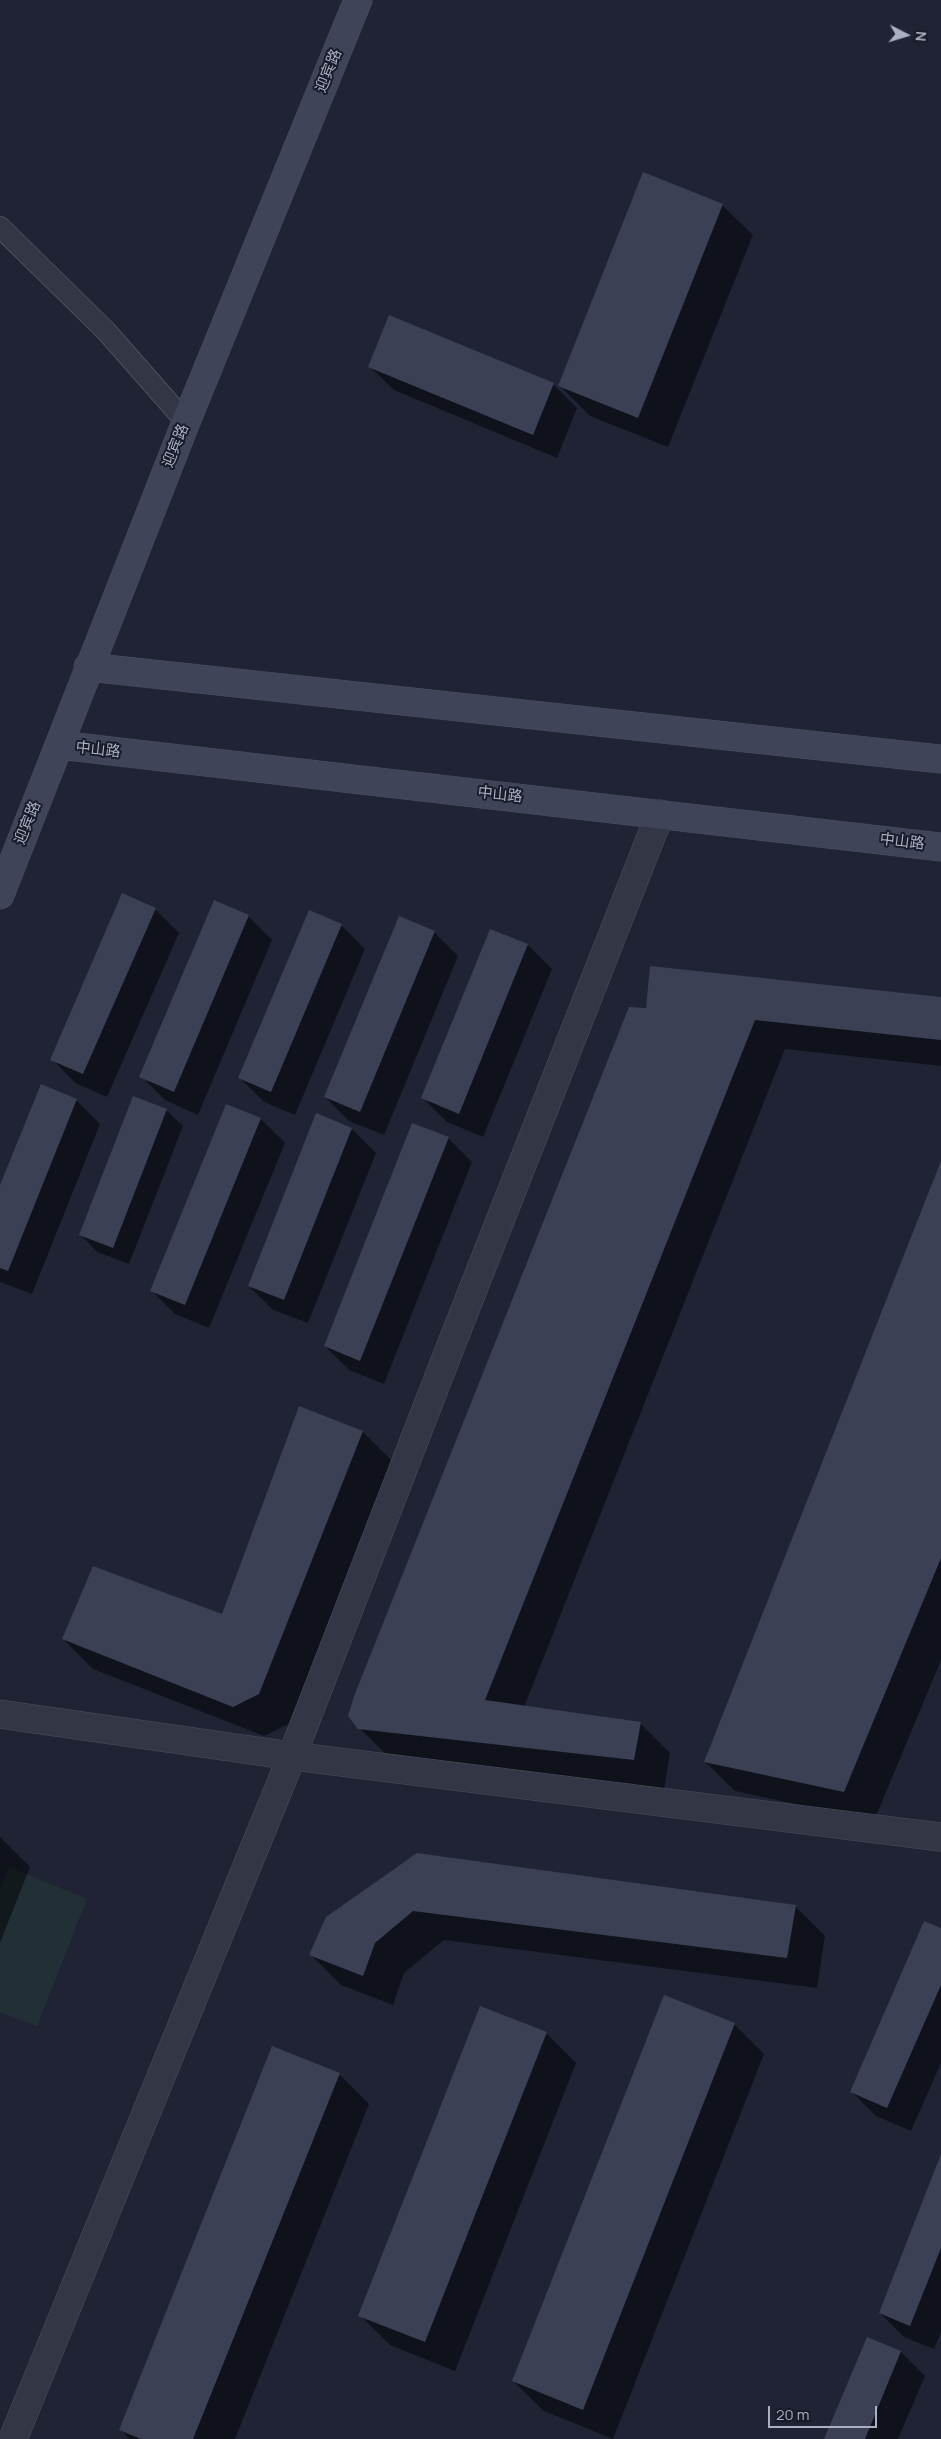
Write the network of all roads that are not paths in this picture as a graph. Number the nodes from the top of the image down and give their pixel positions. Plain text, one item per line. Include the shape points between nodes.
1 (358, 0) edge
2 (0, 227) edge
3 (186, 422) junction
4 (88, 667) junction
5 (59, 745) junction
6 (941, 759) edge
7 (660, 814) junction
8 (941, 847) edge
9 (0, 895) edge
10 (0, 1714) edge
11 (292, 1756) junction
12 (941, 1837) edge
13 (13, 2439) edge

1 - 3 main road, 迎宾路
2 - 3 lane via 106,331
3 - 4 main road, 迎宾路
4 - 5 main road, 迎宾路
4 - 6 main road
5 - 7 main road, 中山路
5 - 9 main road, 迎宾路
7 - 8 main road, 中山路
7 - 11 street
10 - 11 street
11 - 12 street
11 - 13 street

